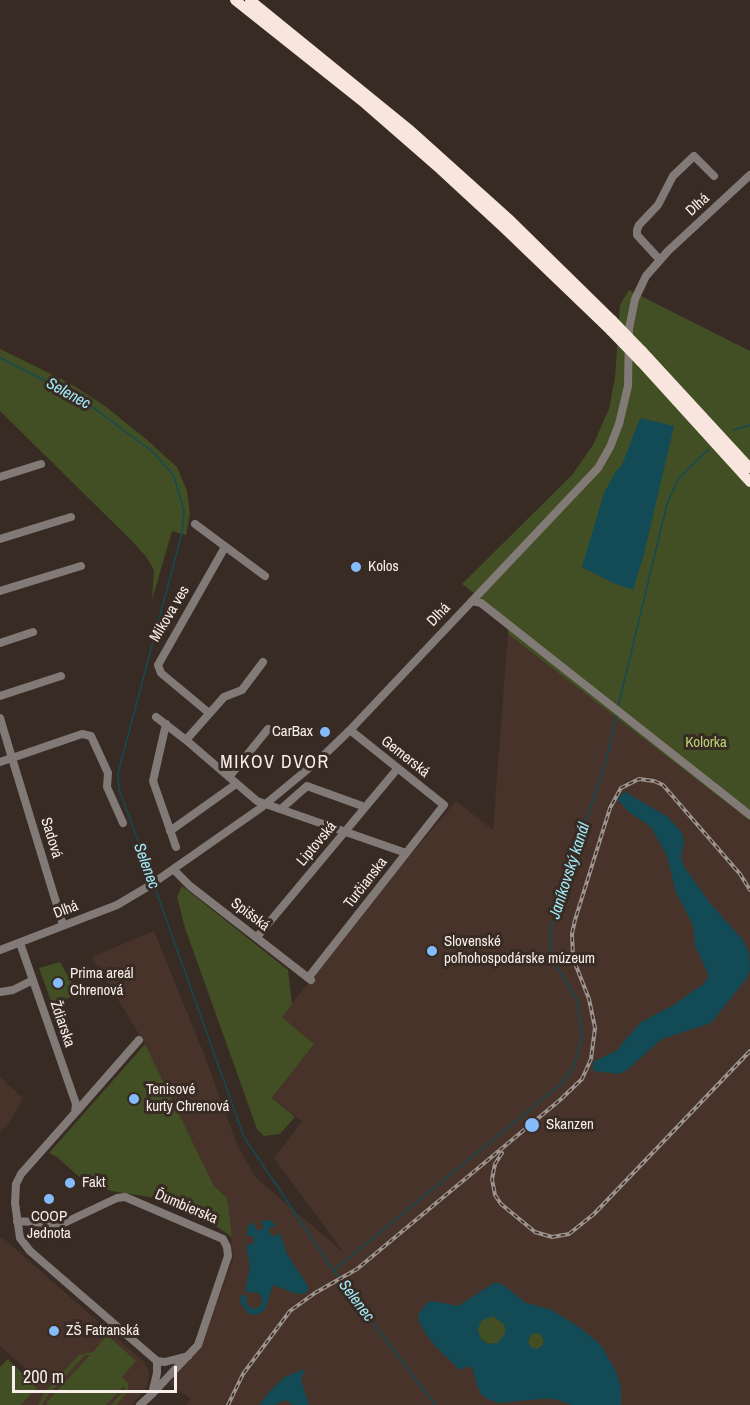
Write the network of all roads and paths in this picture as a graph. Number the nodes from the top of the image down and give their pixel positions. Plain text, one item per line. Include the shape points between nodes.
1 (235, 0) edge
2 (250, 0) edge
3 (750, 175) edge
4 (714, 176) dead end
5 (659, 259) junction
6 (642, 357) junction
7 (41, 464) dead end
8 (750, 468) edge
9 (0, 477) edge
10 (750, 482) edge
11 (71, 517) dead end
12 (195, 524) dead end
13 (0, 539) edge
14 (225, 547) junction
15 (81, 566) dead end
16 (265, 576) dead end
17 (0, 591) edge
18 (472, 601) junction
19 (33, 632) dead end
20 (0, 643) edge
21 (263, 662) dead end
22 (61, 676) dead end
23 (0, 696) edge
24 (209, 713) junction
25 (156, 717) dead end
26 (0, 718) edge
27 (166, 724) junction
28 (268, 729) dead end
29 (350, 730) junction
30 (186, 740) junction
31 (12, 758) junction
32 (0, 762) edge
33 (398, 768) junction
34 (229, 777) junction
35 (236, 783) junction
36 (266, 804) junction
37 (444, 805) joint
38 (365, 807) junction
39 (281, 809) junction
40 (750, 815) edge
41 (123, 824) dead end
42 (170, 831) junction
43 (345, 831) junction
44 (176, 847) dead end
45 (406, 853) junction
46 (174, 870) junction
47 (63, 925) junction
48 (257, 937) junction
49 (20, 943) junction
50 (0, 951) edge
51 (310, 979) joint
52 (33, 980) junction
53 (0, 992) edge
54 (139, 1040) dead end
55 (75, 1113) junction
56 (16, 1221) junction
57 (188, 1356) junction
58 (157, 1361) junction
59 (153, 1394) junction
60 (140, 1405) edge

1 - 6 highway, bridge via 440,169
2 - 6 highway, bridge via 436,153 612,320
3 - 5 street, Dlhá
4 - 5 street via 694,156 673,176 658,205 639,225 637,235
5 - 18 street, Dlhá via 635,299 629,329 628,386 610,447 584,484
6 - 8 highway
6 - 10 highway
7 - 9 street
11 - 13 street
12 - 14 street
14 - 16 street
14 - 24 street, Mikova ves via 158,665 160,673
15 - 17 street
18 - 29 street, Dlhá
18 - 40 street via 481,603
19 - 20 street
21 - 24 street via 242,690 224,697
22 - 23 street
24 - 30 street
25 - 27 street
26 - 31 street, Sadová
27 - 30 street
27 - 42 street via 153,781
28 - 34 street
29 - 33 street, Gemerská
29 - 36 street, Dlhá
30 - 34 street
31 - 32 street
31 - 41 street via 82,734 92,736
31 - 47 street, Sadová
33 - 37 street, Gemerská
33 - 38 street, Liptovská
34 - 35 street
35 - 36 street
35 - 42 street
36 - 39 street
36 - 46 street, Dlhá
37 - 45 street, Turčianska
38 - 39 street via 307,786
38 - 43 street, Liptovská
39 - 43 street
42 - 44 street
43 - 45 street
43 - 48 street, Liptovská
45 - 51 street, Turčianska
46 - 47 street, Dlhá via 117,905
46 - 48 street, Spišská
47 - 49 street, Dlhá
48 - 51 street, Spišská
49 - 50 street, Dlhá
49 - 52 street, Ždiarska
52 - 53 street
52 - 55 street, Ždiarska via 76,1104
54 - 55 street
55 - 56 street via 21,1174 16,1184
56 - 57 street, Ďumbierska via 62,1224 125,1197 223,1239 228,1256 198,1345
56 - 58 street via 20,1238 30,1251
57 - 58 street
57 - 59 street, Ďumbierska
58 - 59 street
59 - 60 street, Ďumbierska

